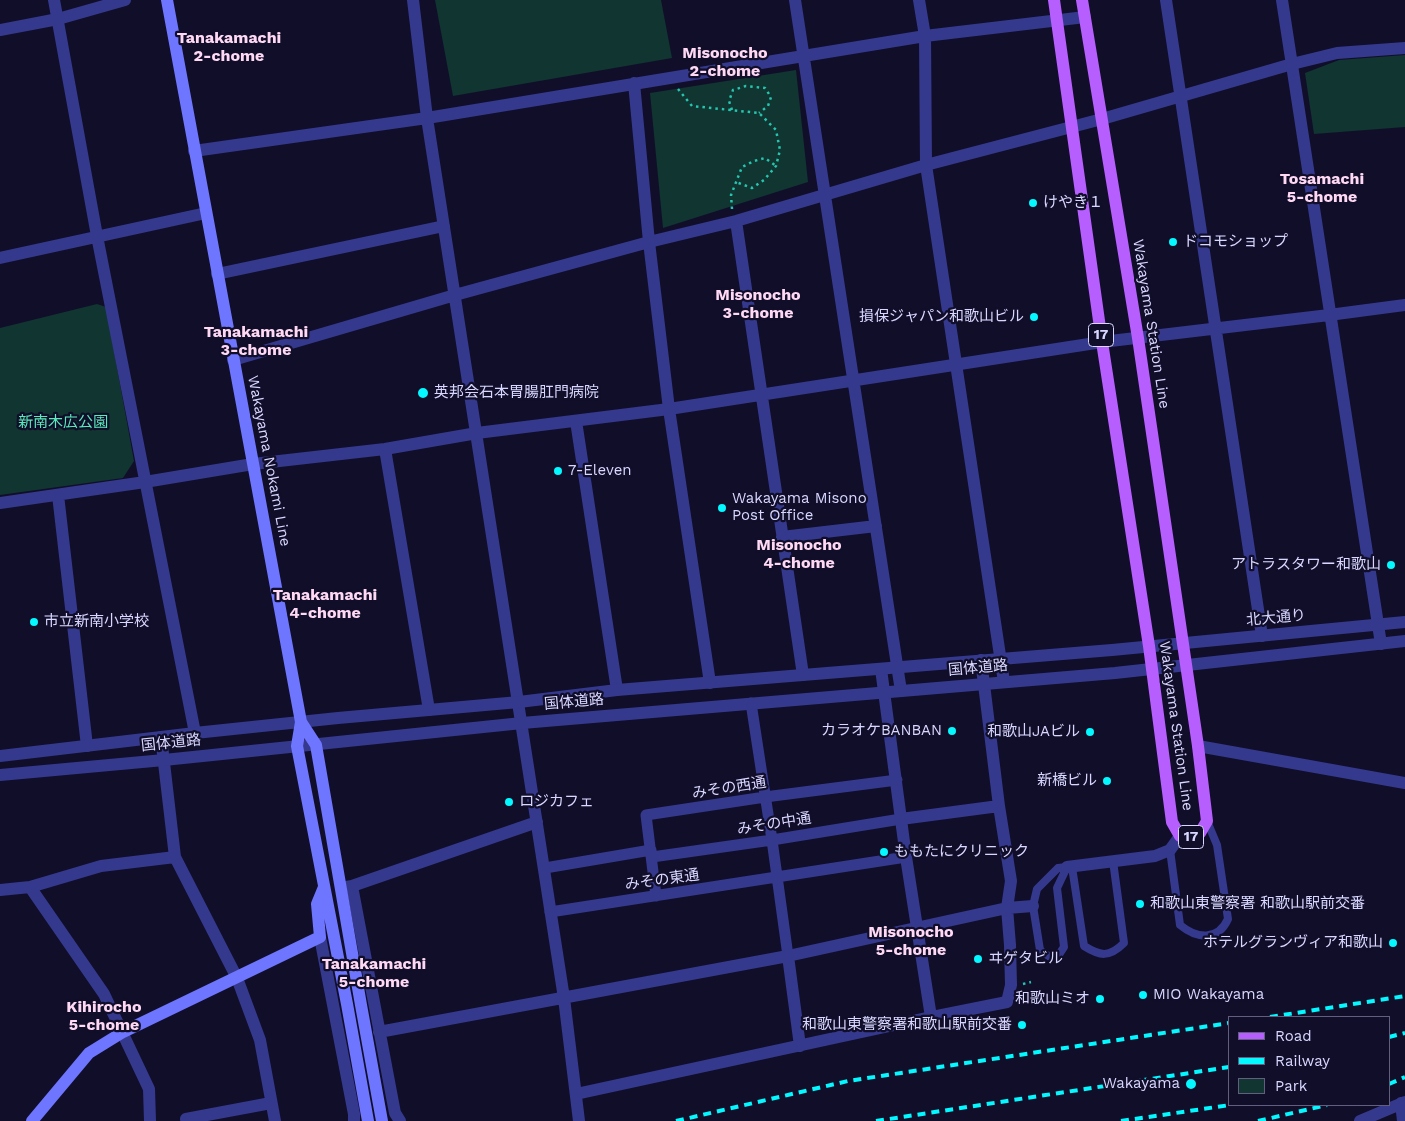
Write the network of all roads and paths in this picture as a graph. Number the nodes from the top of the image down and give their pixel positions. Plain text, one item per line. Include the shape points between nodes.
1 (54, 0) edge
2 (125, 0) edge
3 (167, 0) edge
4 (413, 0) edge
5 (795, 0) edge
6 (919, 0) edge
7 (1054, 0) edge
8 (1082, 0) edge
9 (1166, 0) edge
10 (1282, 0) edge
11 (1085, 17) junction
12 (58, 19) junction
13 (1057, 22) junction
14 (0, 30) edge
15 (926, 36) junction
16 (1405, 48) edge
17 (805, 55) junction
18 (1292, 64) junction
19 (634, 83) junction
20 (676, 86) dead end
21 (1180, 97) junction
22 (732, 110) junction
23 (759, 113) junction
24 (427, 118) junction
25 (1102, 119) junction
26 (1071, 128) junction
27 (194, 151) junction
28 (926, 165) junction
29 (776, 166) junction
30 (736, 182) junction
31 (824, 194) junction
32 (206, 213) junction
33 (734, 215) junction
34 (444, 226) junction
35 (97, 236) junction
36 (649, 242) junction
37 (0, 258) edge
38 (217, 274) junction
39 (455, 295) junction
40 (1405, 305) edge
41 (1329, 316) junction
42 (1215, 329) junction
43 (1138, 338) junction
44 (1102, 342) junction
45 (233, 360) junction
46 (956, 364) junction
47 (854, 380) junction
48 (761, 394) junction
49 (669, 409) junction
50 (576, 421) junction
51 (477, 433) junction
52 (385, 449) junction
53 (253, 464) junction
54 (145, 482) junction
55 (58, 495) junction
56 (0, 503) edge
57 (876, 526) junction
58 (782, 537) junction
59 (1405, 622) edge
60 (1378, 625) junction
61 (1262, 636) junction
62 (1405, 641) edge
63 (1183, 643) junction
64 (1381, 644) junction
65 (1149, 646) junction
66 (1001, 659) junction
67 (981, 660) junction
68 (1186, 665) junction
69 (898, 667) junction
70 (1152, 668) junction
71 (881, 669) junction
72 (803, 675) junction
73 (1004, 682) junction
74 (710, 683) junction
75 (984, 684) junction
76 (617, 690) junction
77 (901, 691) junction
78 (884, 692) junction
79 (519, 702) junction
80 (751, 703) junction
81 (429, 710) junction
82 (301, 722) junction
83 (522, 723) junction
84 (195, 733) junction
85 (161, 737) junction
86 (316, 744) junction
87 (87, 746) junction
88 (297, 746) junction
89 (1198, 746) junction
90 (0, 756) edge
91 (164, 760) junction
92 (0, 775) edge
93 (896, 780) junction
94 (1405, 783) edge
95 (765, 797) junction
96 (1000, 806) junction
97 (901, 819) junction
98 (1207, 821) junction
99 (537, 822) junction
100 (1180, 836) junction
101 (772, 840) junction
102 (1170, 850) junction
103 (651, 854) junction
104 (175, 856) junction
105 (906, 857) junction
106 (1113, 861) junction
107 (1070, 867) junction
108 (545, 868) junction
109 (778, 878) junction
110 (30, 887) junction
111 (324, 887) junction
112 (346, 887) junction
113 (0, 890) edge
114 (656, 896) junction
115 (1033, 906) junction
116 (1006, 908) junction
117 (550, 912) junction
118 (917, 928) junction
119 (320, 938) junction
120 (788, 956) junction
121 (237, 978) junction
122 (564, 998) junction
123 (931, 1017) junction
124 (123, 1032) junction
125 (379, 1032) junction
126 (800, 1046) junction
127 (576, 1094) junction
128 (271, 1102) junction
129 (1403, 1103) edge
130 (186, 1119) dead end
131 (32, 1121) edge
132 (150, 1121) edge
133 (275, 1121) edge
134 (354, 1121) edge
135 (368, 1121) edge
136 (382, 1121) edge
137 (400, 1121) edge
138 (579, 1121) edge
139 (1360, 1121) edge
140 (1403, 1121) edge

1 - 12 street
2 - 12 street
3 - 27 main road, Wakayama Nokami Line
4 - 24 street
5 - 17 street
6 - 15 street
7 - 13 main road, Wakayama Station Line / 17
8 - 11 main road, Wakayama Station Line / 17
9 - 21 street
10 - 18 street
11 - 13 street
11 - 25 main road, Wakayama Station Line / 17
12 - 14 street
12 - 35 street
13 - 15 street
13 - 26 main road, Wakayama Station Line / 17
15 - 17 street
15 - 28 street
16 - 18 street via 1337,53
17 - 19 street
17 - 31 street
18 - 21 street
18 - 41 street
19 - 24 street
19 - 36 street
20 - 22 path via 692,106
21 - 25 street
21 - 42 street
22 - 23 path
22 - 23 path via 729,101 733,90 746,86 765,88 771,97 768,106
23 - 29 path via 776,130 780,150
24 - 27 street
24 - 34 street
25 - 26 street
25 - 43 main road, Wakayama Station Line / 17
26 - 28 street
26 - 44 main road, Wakayama Station Line / 17
27 - 32 main road, Wakayama Nokami Line
28 - 31 street
28 - 46 street
29 - 30 path via 752,188
29 - 30 path via 765,158 754,161 742,167
30 - 33 path via 732,195
31 - 33 street
31 - 47 street
32 - 35 street
32 - 38 main road, Wakayama Nokami Line
33 - 36 street
33 - 48 street
34 - 38 street
34 - 39 street
35 - 37 street
35 - 54 street
36 - 39 street
36 - 49 street
38 - 45 main road, Wakayama Nokami Line
39 - 45 street
39 - 51 street
40 - 41 street
41 - 42 street
41 - 60 street
42 - 43 street
42 - 61 street
43 - 44 street
43 - 63 main road, Wakayama Station Line / 17
44 - 46 street
44 - 65 main road, Wakayama Station Line / 17
45 - 53 main road, Wakayama Nokami Line
46 - 47 street
46 - 66 street
47 - 48 street
47 - 57 street
48 - 49 street
48 - 58 street
49 - 50 street
49 - 74 street
50 - 51 street
50 - 76 street
51 - 52 street
51 - 79 street
52 - 53 street
52 - 81 street
53 - 54 street
53 - 82 main road, Wakayama Nokami Line
54 - 55 street
54 - 84 street
55 - 56 street
55 - 87 street
57 - 58 street
57 - 69 street
58 - 72 street
59 - 60 street, 北大通り
60 - 61 street, 北大通り
60 - 64 street
61 - 63 street, 北大通り
62 - 64 street
63 - 65 street, 北大通り
63 - 68 main road, Wakayama Station Line / 17
64 - 68 street
65 - 66 street, 国体道路
65 - 70 main road, Wakayama Station Line / 17
66 - 67 street, 国体道路
66 - 73 street
67 - 69 street, 国体道路
67 - 75 street
68 - 70 street
68 - 89 main road, Wakayama Station Line / 17
69 - 71 street, 国体道路
69 - 77 street
70 - 73 street, 国体道路
70 - 100 main road, Wakayama Station Line / 17 via 1172,822
71 - 72 street, 国体道路
71 - 78 street
72 - 74 street, 国体道路
73 - 75 street, 国体道路
74 - 76 street, 国体道路
75 - 77 street, 国体道路
75 - 96 street
76 - 79 street, 国体道路
77 - 78 street, 国体道路
78 - 80 street, 国体道路
78 - 93 street
79 - 81 street, 国体道路
79 - 83 street
80 - 83 street, 国体道路
80 - 95 street
81 - 82 street, 国体道路
82 - 84 street, 国体道路
82 - 86 main road, Wakayama Nokami Line
82 - 88 main road, Wakayama Nokami Line
83 - 86 street, 国体道路
83 - 99 street
84 - 85 street, 国体道路
85 - 87 street, 国体道路
85 - 91 street
86 - 88 street, 国体道路
86 - 112 main road, Wakayama Nokami Line
87 - 90 street, 国体道路
88 - 91 street, 国体道路
88 - 111 main road, Wakayama Nokami Line
89 - 94 street
89 - 98 main road, Wakayama Station Line / 17
91 - 92 street, 国体道路
91 - 104 street
93 - 95 street, みその西通
93 - 97 street
95 - 101 street
95 - 103 street, みその西通 via 646,816
96 - 97 street
96 - 116 street via 1011,881
97 - 101 street, みその中通
97 - 105 street
98 - 100 main road, Wakayama Station Line / 17 via 1194,837
98 - 102 lane via 1217,845 1228,919 1219,932 1198,936 1180,925
99 - 108 street
99 - 112 street
100 - 102 street
101 - 103 street, みその中通
101 - 109 street
102 - 106 street via 1155,856
103 - 108 street, みその中通
103 - 114 street, みその西通
104 - 110 street via 101,866
104 - 121 street
105 - 109 street, みその東通
105 - 118 street
106 - 107 street
106 - 107 lane via 1124,943 1115,952 1097,954 1084,946
107 - 115 lane via 1058,868 1037,889
107 - 115 lane via 1057,888 1064,947 1058,956 1050,957 1040,950
108 - 117 street
109 - 114 street, みその東通
109 - 120 street
110 - 113 street
110 - 124 street via 104,994
111 - 119 main road, Wakayama Nokami Line via 317,904
111 - 135 main road
112 - 125 street
112 - 136 main road, Wakayama Nokami Line
114 - 117 street, みその東通
115 - 116 street
116 - 118 street
116 - 123 street via 1011,985 1006,1002
117 - 122 street
118 - 120 street
118 - 123 street
119 - 121 main road
119 - 134 street
120 - 122 street
120 - 126 street
121 - 124 main road
121 - 128 street via 260,1040
122 - 125 street
122 - 127 street
123 - 126 street
124 - 131 main road via 89,1053
124 - 132 street via 149,1089
125 - 137 street via 395,1113
126 - 127 street
127 - 138 street
128 - 130 street
128 - 133 street
129 - 139 street
129 - 140 street

